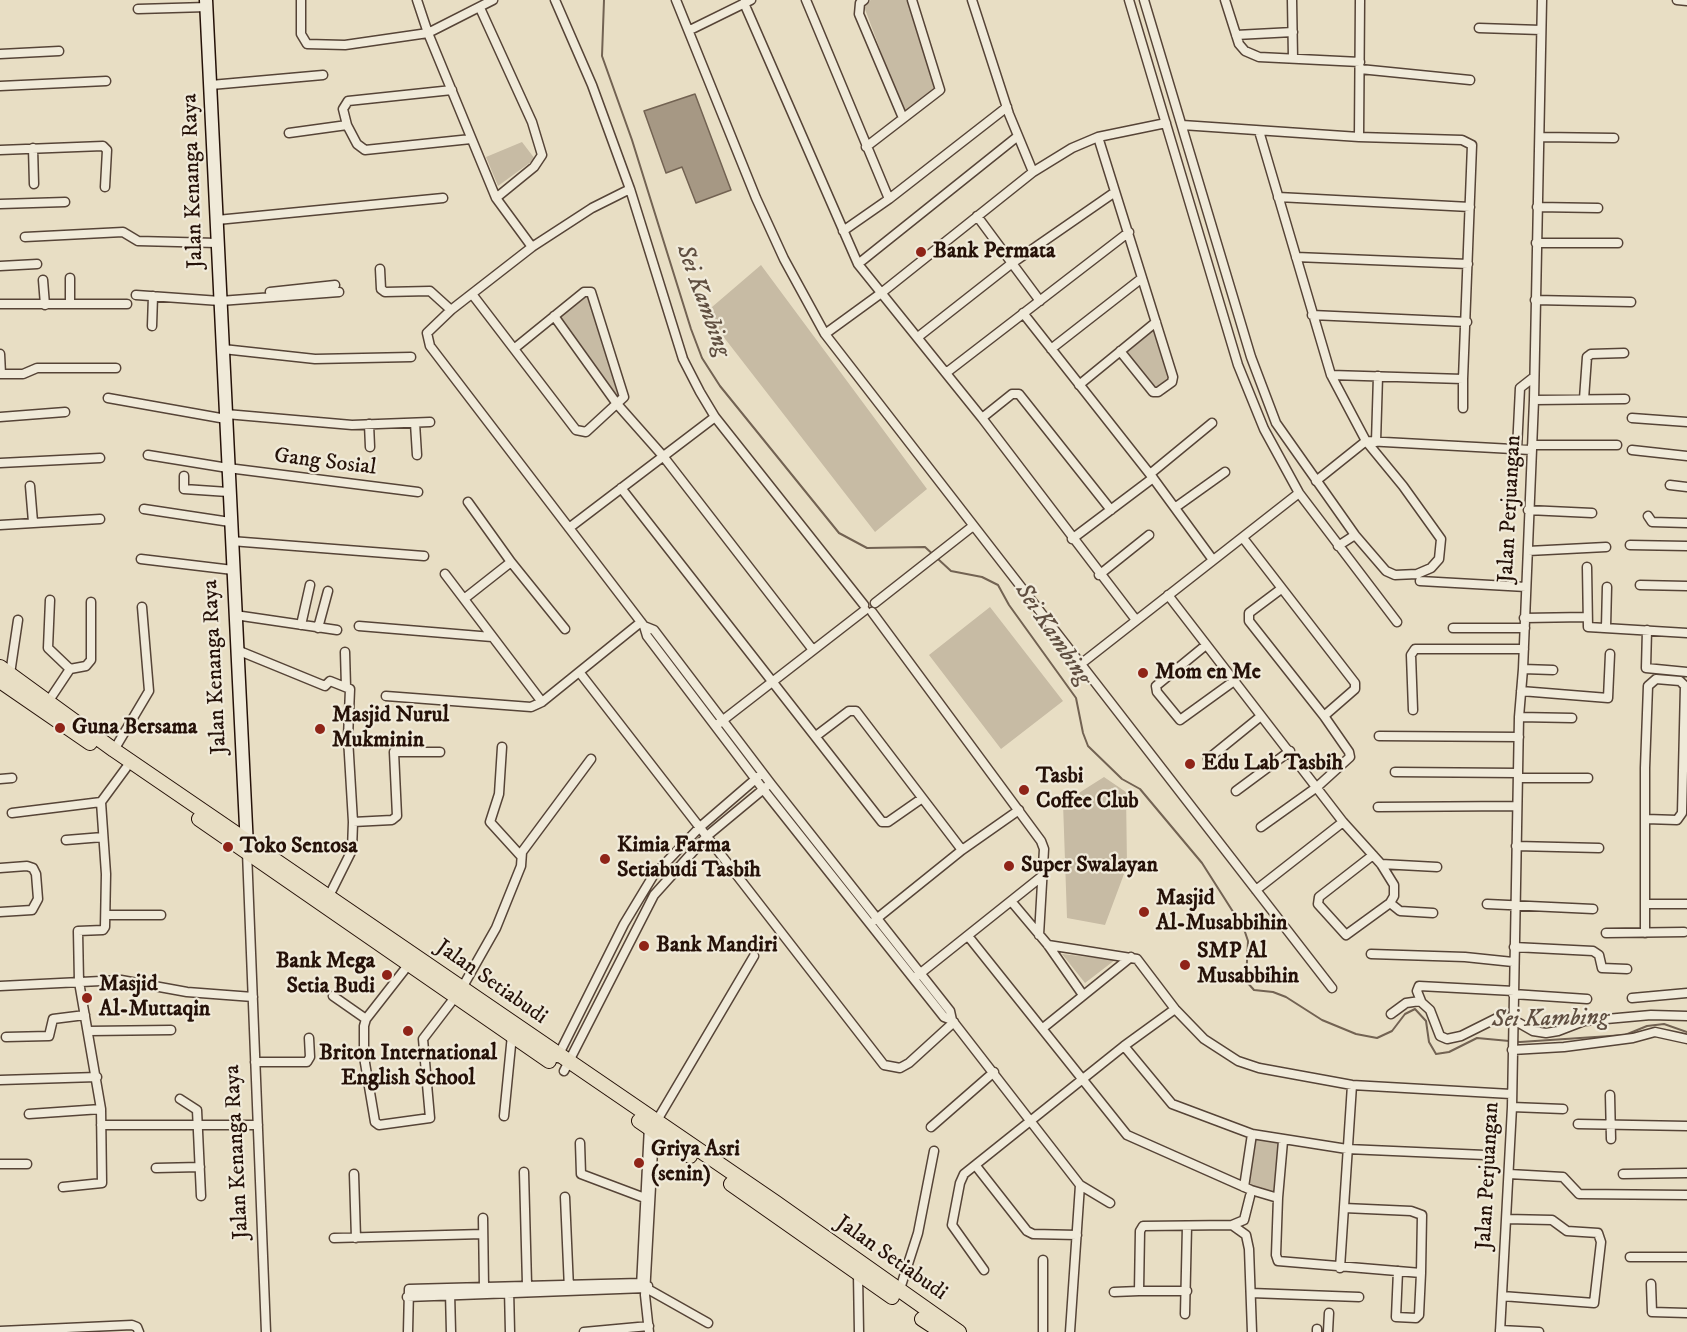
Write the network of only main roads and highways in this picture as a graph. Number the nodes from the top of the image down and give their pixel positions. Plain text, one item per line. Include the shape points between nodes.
1 (3, 674) edge
2 (40, 701) junction
3 (247, 846) junction
4 (460, 992) junction
5 (561, 1063) junction
6 (655, 1124) junction
7 (942, 1332) edge
8 (959, 1332) edge

1 - 2 main road, Jalan Setiabudi
2 - 3 main road, Jalan Setiabudi
2 - 3 main road, Jalan Setiabudi via 126,768
3 - 4 main road, Jalan Setiabudi via 329,896
3 - 4 main road, Jalan Setiabudi via 410,964
4 - 5 main road, Jalan Setiabudi
4 - 5 main road, Jalan Setiabudi via 512,1035
5 - 6 main road, Jalan Setiabudi
6 - 7 main road, Jalan Setiabudi
6 - 8 main road, Jalan Setiabudi via 775,1202

